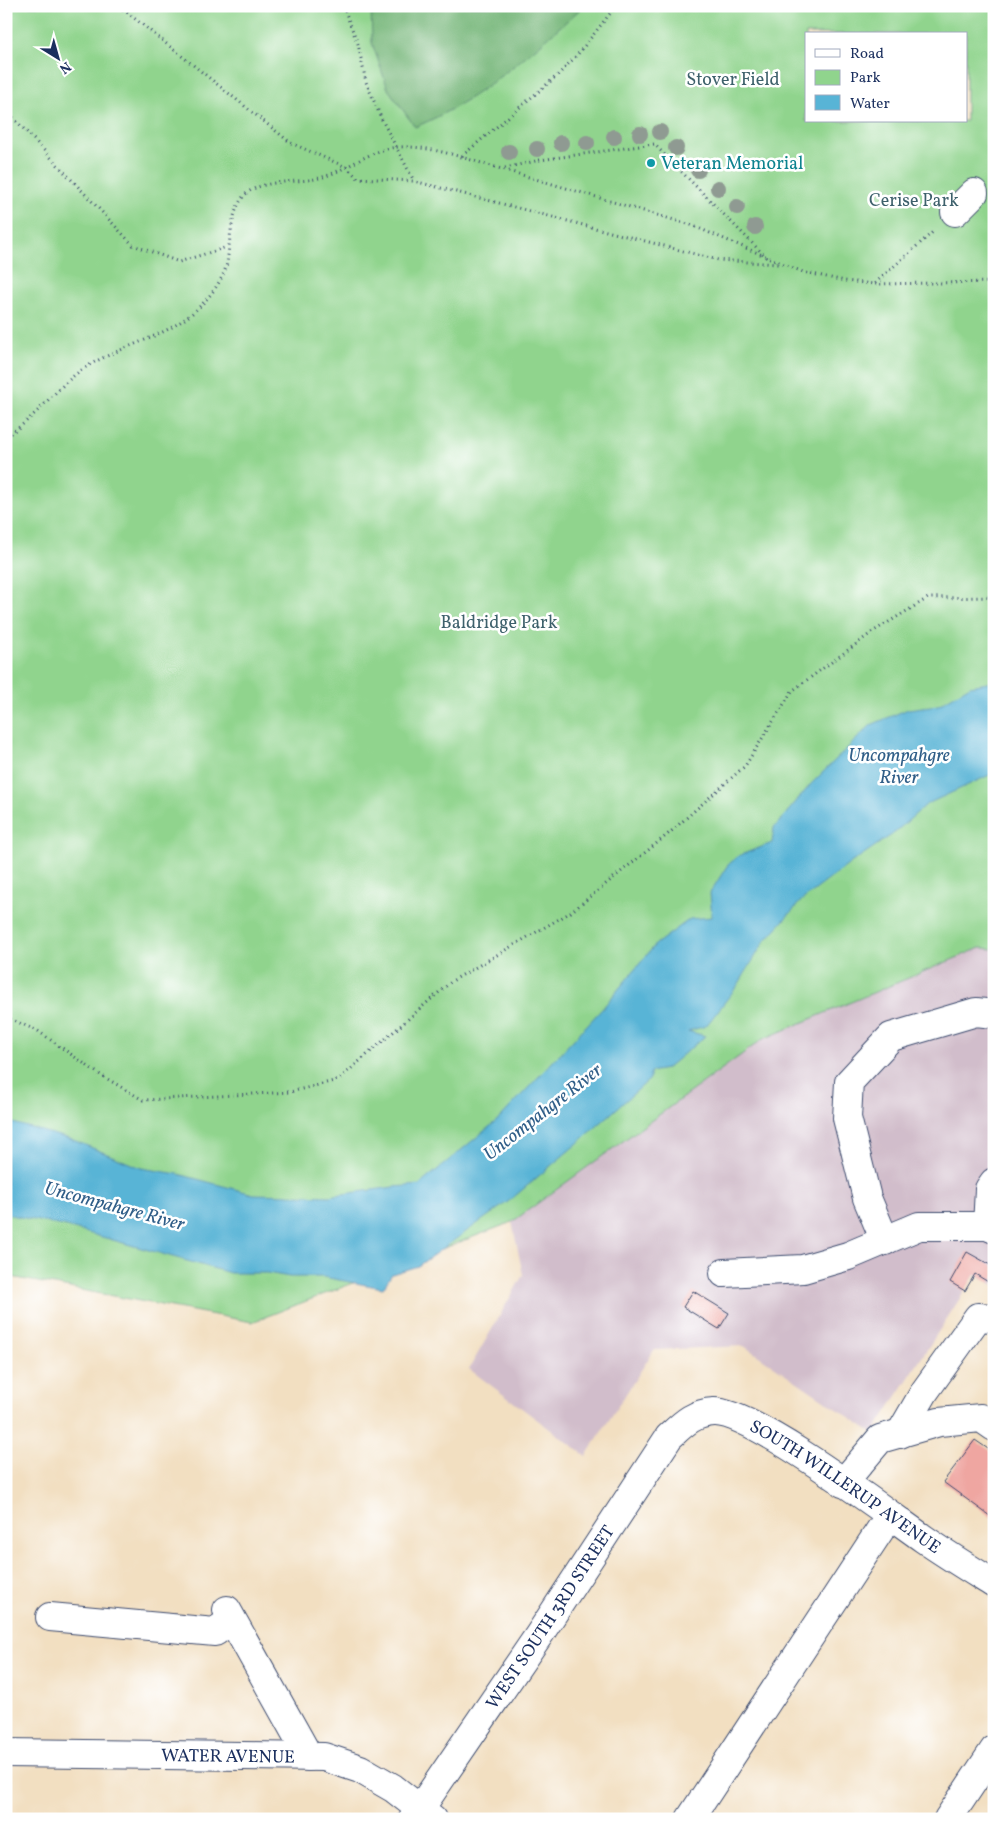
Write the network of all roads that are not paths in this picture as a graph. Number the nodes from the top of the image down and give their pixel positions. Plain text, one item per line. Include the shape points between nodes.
1 (994, 1014) edge
2 (994, 1182) edge
3 (990, 1227) edge
4 (885, 1241) junction
5 (724, 1273) dead end
6 (994, 1318) edge
7 (688, 1418) joint
8 (994, 1427) edge
9 (900, 1434) junction
10 (843, 1483) junction
11 (890, 1515) junction
12 (994, 1584) edge
13 (50, 1617) dead end
14 (994, 1750) edge
15 (6, 1754) edge
16 (309, 1757) junction
17 (422, 1816) edge
18 (690, 1819) edge
19 (948, 1819) edge

1 - 4 street via 976,1012 891,1037 848,1082 847,1118 867,1198
2 - 3 street via 989,1189
3 - 4 street via 919,1226
4 - 5 street via 803,1269
6 - 9 street via 978,1317 925,1391
7 - 10 street, SOUTH WILLERUP AVENUE via 714,1412 738,1418
7 - 17 street, WEST SOUTH 3RD STREET via 669,1437
8 - 9 street via 981,1418 939,1422
9 - 10 street via 880,1440
10 - 11 street, SOUTH WILLERUP AVENUE
11 - 12 street, SOUTH WILLERUP AVENUE
11 - 18 street
13 - 16 street via 215,1632 229,1615
14 - 19 street
15 - 16 street, WATER AVENUE
16 - 17 street, WATER AVENUE via 360,1769 393,1788

